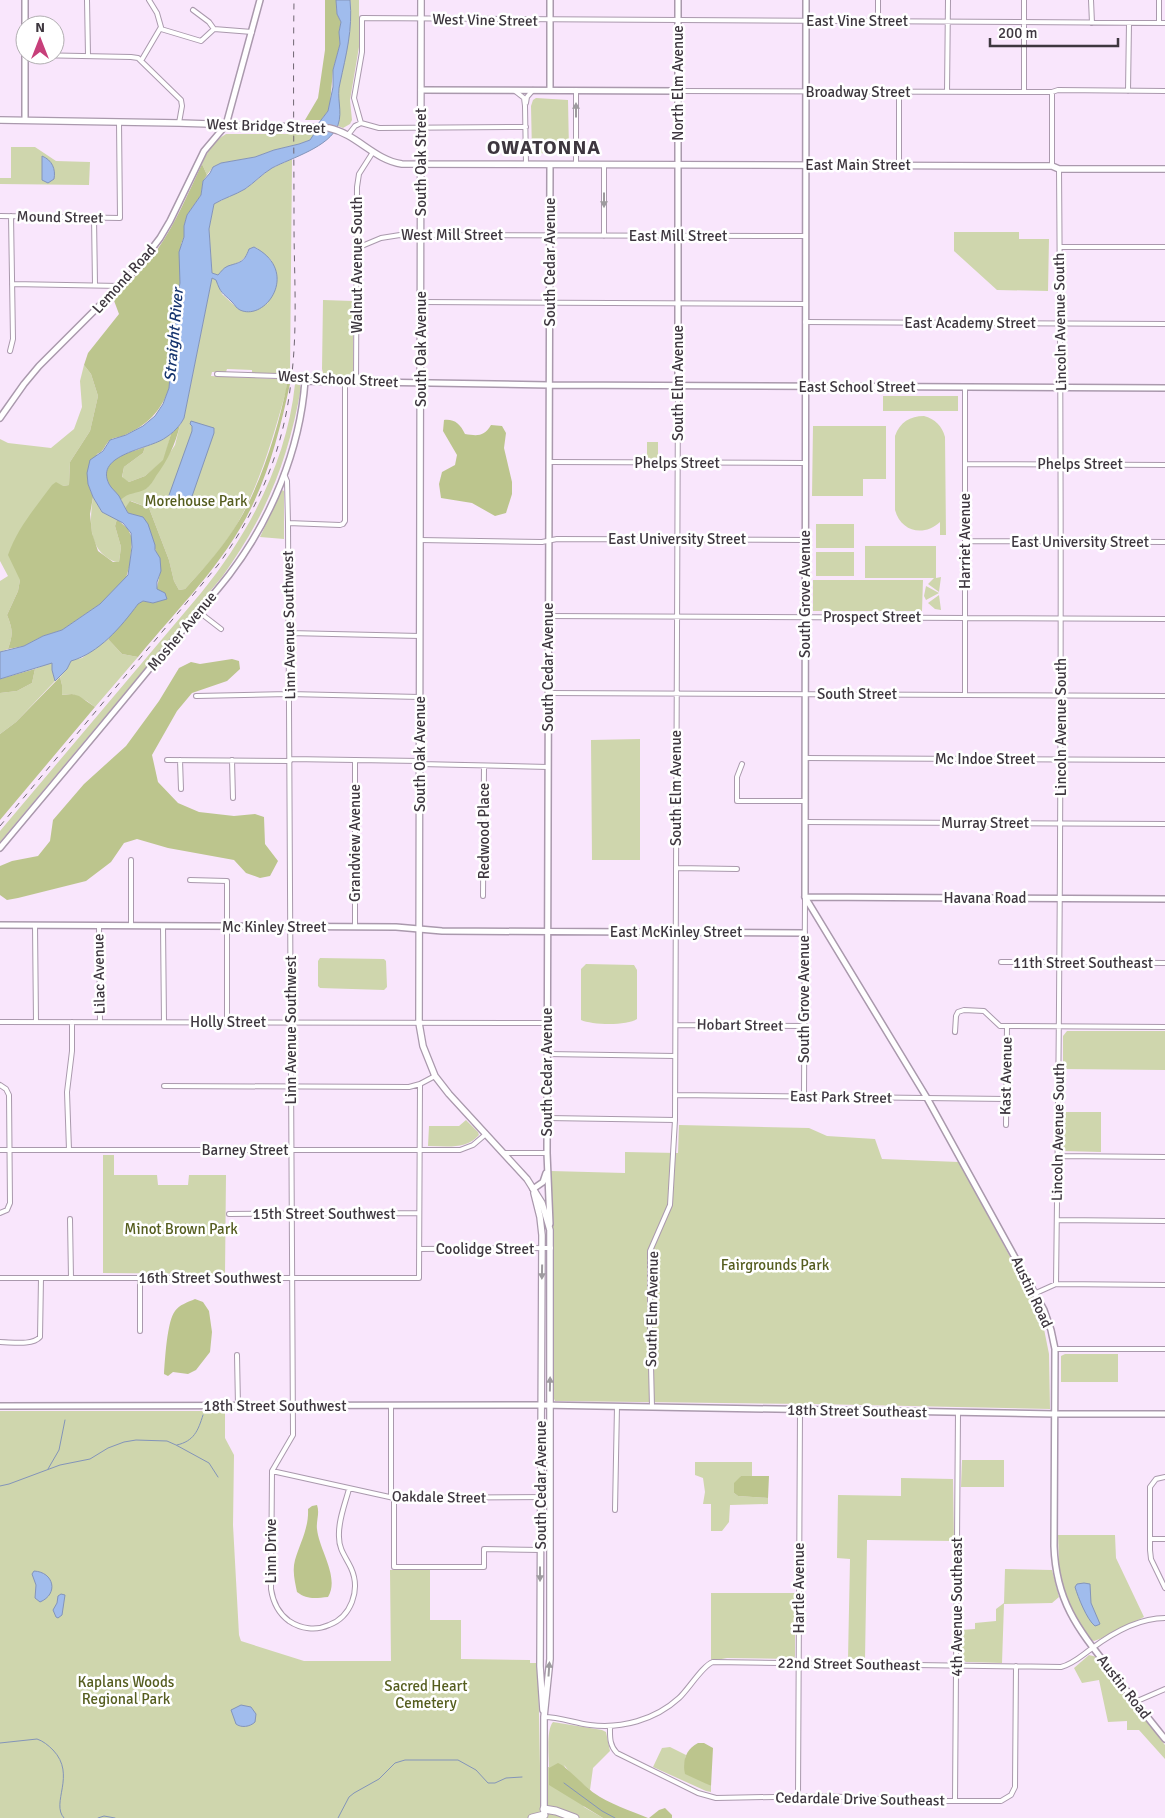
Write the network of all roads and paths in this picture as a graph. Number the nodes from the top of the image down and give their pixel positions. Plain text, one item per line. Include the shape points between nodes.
1 (25, 0) edge
2 (87, 0) edge
3 (148, 0) edge
4 (260, 0) edge
5 (421, 0) edge
6 (550, 0) edge
7 (678, 0) edge
8 (806, 0) edge
9 (878, 0) edge
10 (948, 0) edge
11 (1024, 0) edge
12 (1091, 0) edge
13 (1159, 0) edge
14 (193, 10) dead end
15 (25, 15) edge
16 (421, 19) junction
17 (550, 20) junction
18 (678, 20) junction
19 (806, 21) junction
20 (878, 22) junction
21 (948, 22) junction
22 (1024, 22) junction
23 (1092, 23) junction
24 (1129, 23) junction
25 (1159, 23) junction
26 (1165, 23) edge
27 (161, 29) junction
28 (214, 29) junction
29 (252, 32) junction
30 (65, 55) edge
31 (88, 55) junction
32 (141, 61) junction
33 (25, 65) edge
34 (421, 90) junction
35 (514, 90) junction
36 (533, 90) junction
37 (550, 90) junction
38 (576, 90) junction
39 (678, 91) junction
40 (1128, 91) junction
41 (1165, 91) edge
42 (806, 92) junction
43 (899, 92) junction
44 (947, 92) junction
45 (1024, 92) junction
46 (1052, 92) junction
47 (525, 106) junction
48 (0, 120) edge
49 (25, 120) junction
50 (119, 122) junction
51 (179, 122) junction
52 (360, 123) junction
53 (226, 125) junction
54 (526, 127) junction
55 (420, 128) junction
56 (348, 135) junction
57 (373, 152) junction
58 (420, 164) junction
59 (526, 164) junction
60 (550, 164) junction
61 (576, 165) junction
62 (604, 165) junction
63 (678, 165) junction
64 (806, 166) junction
65 (899, 166) junction
66 (1052, 166) junction
67 (1059, 169) junction
68 (1165, 169) edge
69 (0, 216) edge
70 (11, 216) junction
71 (94, 217) junction
72 (421, 235) junction
73 (550, 235) junction
74 (604, 236) junction
75 (678, 236) junction
76 (806, 236) junction
77 (1060, 246) junction
78 (1165, 247) edge
79 (357, 248) junction
80 (12, 284) junction
81 (95, 285) junction
82 (120, 286) junction
83 (421, 302) junction
84 (549, 303) junction
85 (678, 303) junction
86 (806, 304) junction
87 (806, 322) junction
88 (1060, 324) junction
89 (1165, 324) edge
90 (10, 351) dead end
91 (217, 374) dead end
92 (305, 380) junction
93 (346, 381) junction
94 (356, 382) junction
95 (420, 383) junction
96 (549, 385) junction
97 (678, 386) junction
98 (805, 386) junction
99 (965, 387) junction
100 (1061, 388) junction
101 (1165, 388) edge
102 (0, 418) edge
103 (549, 462) junction
104 (678, 463) junction
105 (805, 463) junction
106 (965, 464) junction
107 (1061, 465) junction
108 (1165, 465) edge
109 (284, 474) junction
110 (288, 523) junction
111 (677, 539) junction
112 (420, 540) junction
113 (549, 540) junction
114 (805, 540) junction
115 (965, 541) junction
116 (1061, 542) junction
117 (1165, 542) edge
118 (199, 612) junction
119 (548, 616) junction
120 (677, 616) junction
121 (805, 617) junction
122 (965, 618) junction
123 (1061, 618) junction
124 (1165, 619) edge
125 (221, 629) dead end
126 (289, 633) junction
127 (420, 636) junction
128 (548, 693) junction
129 (676, 693) junction
130 (289, 694) junction
131 (806, 694) junction
132 (965, 695) junction
133 (196, 696) dead end
134 (1061, 696) junction
135 (1165, 696) edge
136 (420, 697) junction
137 (805, 758) junction
138 (290, 759) junction
139 (167, 760) dead end
140 (180, 760) junction
141 (232, 760) junction
142 (355, 760) junction
143 (1061, 760) junction
144 (1165, 760) edge
145 (420, 763) junction
146 (742, 764) dead end
147 (484, 766) junction
148 (548, 767) junction
149 (181, 789) dead end
150 (233, 798) dead end
151 (805, 801) junction
152 (805, 822) junction
153 (1060, 824) junction
154 (1165, 824) edge
155 (0, 848) edge
156 (131, 860) dead end
157 (676, 868) junction
158 (737, 868) dead end
159 (190, 880) dead end
160 (484, 896) dead end
161 (805, 897) junction
162 (1060, 898) junction
163 (1165, 899) edge
164 (0, 925) edge
165 (35, 926) junction
166 (99, 926) junction
167 (131, 926) junction
168 (163, 926) junction
169 (227, 926) junction
170 (291, 927) junction
171 (355, 927) junction
172 (419, 929) junction
173 (547, 931) junction
174 (676, 932) junction
175 (804, 933) junction
176 (1001, 962) dead end
177 (1060, 963) junction
178 (1165, 963) edge
179 (0, 1022) edge
180 (36, 1022) junction
181 (72, 1022) junction
182 (100, 1022) junction
183 (164, 1022) junction
184 (227, 1022) junction
185 (291, 1023) junction
186 (419, 1023) junction
187 (547, 1023) junction
188 (676, 1025) junction
189 (804, 1026) junction
190 (1007, 1026) junction
191 (1059, 1027) junction
192 (1165, 1027) edge
193 (955, 1032) dead end
194 (547, 1054) junction
195 (675, 1056) junction
196 (435, 1076) junction
197 (420, 1084) junction
198 (0, 1085) edge
199 (164, 1086) dead end
200 (292, 1086) junction
201 (675, 1095) junction
202 (804, 1096) junction
203 (927, 1098) junction
204 (1006, 1099) junction
205 (547, 1118) junction
206 (675, 1120) junction
207 (1006, 1125) dead end
208 (486, 1134) junction
209 (0, 1150) edge
210 (10, 1150) junction
211 (69, 1150) junction
212 (292, 1150) junction
213 (419, 1150) junction
214 (504, 1153) junction
215 (547, 1153) junction
216 (1058, 1156) junction
217 (1165, 1156) edge
218 (547, 1170) junction
219 (534, 1189) junction
220 (0, 1213) edge
221 (419, 1213) junction
222 (229, 1214) dead end
223 (292, 1214) junction
224 (70, 1219) dead end
225 (1057, 1220) junction
226 (1165, 1221) edge
227 (550, 1230) junction
228 (542, 1248) junction
229 (551, 1248) junction
230 (419, 1249) junction
231 (0, 1278) edge
232 (41, 1278) junction
233 (70, 1278) junction
234 (140, 1278) junction
235 (292, 1278) junction
236 (1056, 1284) junction
237 (1165, 1285) edge
238 (1036, 1293) junction
239 (140, 1331) dead end
240 (0, 1342) edge
241 (1055, 1349) junction
242 (1165, 1349) edge
243 (237, 1355) dead end
244 (390, 1405) junction
245 (541, 1405) junction
246 (550, 1405) junction
247 (0, 1406) edge
248 (238, 1406) junction
249 (293, 1406) junction
250 (617, 1406) junction
251 (652, 1407) junction
252 (800, 1410) junction
253 (958, 1412) junction
254 (1055, 1414) junction
255 (1165, 1414) edge
256 (272, 1471) junction
257 (1165, 1477) edge
258 (349, 1489) junction
259 (392, 1497) junction
260 (541, 1497) junction
261 (550, 1497) junction
262 (615, 1510) dead end
263 (1150, 1539) junction
264 (1165, 1539) edge
265 (540, 1550) junction
266 (1165, 1588) edge
267 (1165, 1618) edge
268 (1092, 1647) junction
269 (799, 1664) junction
270 (956, 1666) junction
271 (1016, 1666) junction
272 (1165, 1689) edge
273 (1135, 1702) junction
274 (544, 1717) junction
275 (610, 1726) junction
276 (1165, 1739) edge
277 (798, 1797) junction
278 (955, 1801) junction
279 (544, 1814) edge
280 (532, 1818) edge
281 (574, 1818) edge

1 - 15 street
2 - 31 street
3 - 27 street via 157,13
4 - 29 street
5 - 16 main road, South Oak Street
6 - 17 street
7 - 18 street, North Elm Avenue
8 - 19 street, South Grove Avenue
9 - 20 street
10 - 21 street
11 - 22 street
12 - 23 street
13 - 25 street
14 - 28 street via 210,22
16 - 17 street, West Vine Street
16 - 34 main road, South Oak Street
16 - 52 street, West Vine Street via 362,18 362,52 354,98
17 - 18 street, East Vine Street
17 - 37 street
18 - 19 street, East Vine Street
18 - 39 street, North Elm Avenue
19 - 20 street, East Vine Street
19 - 42 street, South Grove Avenue
20 - 21 street, East Vine Street
21 - 22 street, East Vine Street
21 - 44 street
22 - 23 street, East Vine Street
22 - 45 street
23 - 24 street, East Vine Street
24 - 25 street, East Vine Street
24 - 40 street
25 - 26 street, East Vine Street
27 - 28 street via 201,41
27 - 32 street
28 - 29 street
29 - 53 street
30 - 31 street
31 - 32 street via 131,57
32 - 51 street via 181,100
33 - 49 street
34 - 35 street, Broadway Street
34 - 55 main road, South Oak Street
35 - 36 street, Broadway Street
35 - 47 street via 524,98
36 - 37 street, Broadway Street
36 - 47 street
37 - 38 street, Broadway Street
38 - 39 street, Broadway Street
61 -> 38 street
39 - 42 street, Broadway Street
39 - 63 street, North Elm Avenue
40 - 41 street, Broadway Street
40 - 46 street, Broadway Street
42 - 43 street, Broadway Street
42 - 64 street, South Grove Avenue
43 - 44 street, Broadway Street
43 - 65 street
44 - 45 street, Broadway Street
45 - 46 street, Broadway Street
46 - 66 street
47 - 54 street
48 - 49 main road, West Bridge Street
49 - 50 main road, West Bridge Street
50 - 51 main road, West Bridge Street
50 - 71 street, Mound Street via 120,218
51 - 53 main road, West Bridge Street
52 - 55 street via 379,128
52 - 56 street
53 - 56 main road, West Bridge Street via 329,128
53 - 82 street, Lemond Road via 204,151 160,238
54 - 55 street
54 - 59 street
55 - 58 main road, South Oak Street
56 - 57 main road, West Bridge Street
57 - 58 main road, West Bridge Street via 395,163
57 - 79 street, Walnut Avenue South via 358,181
58 - 59 main road, East Main Street
58 - 72 main road, South Oak Street
59 - 60 main road, East Main Street
60 - 61 main road, East Main Street
60 - 73 street, South Cedar Avenue
61 - 62 main road, East Main Street
62 - 63 main road, East Main Street
62 -> 74 street
63 - 64 main road, East Main Street
63 - 75 street, South Elm Avenue
64 - 65 main road, East Main Street
64 - 76 street, South Grove Avenue
65 - 66 main road, East Main Street
66 - 67 main road, East Main Street
67 - 68 main road, East Main Street
67 - 77 street, Lincoln Avenue South
69 - 70 street, Mound Street
70 - 71 street, Mound Street
70 - 80 street
71 - 81 street
72 - 73 street, West Mill Street
72 - 79 street, West Mill Street via 389,236
72 - 83 main road, South Oak Avenue
73 - 74 street, East Mill Street
73 - 84 street, South Cedar Avenue
74 - 75 street, East Mill Street
75 - 76 street, East Mill Street
75 - 85 street, South Elm Avenue
76 - 86 street, South Grove Avenue
77 - 78 street
77 - 88 street, Lincoln Avenue South
79 - 94 street, Walnut Avenue South
80 - 81 street
80 - 90 street via 13,339
81 - 82 street
82 - 102 street, Lemond Road via 39,366
83 - 84 street
83 - 95 main road, South Oak Avenue
84 - 85 street
84 - 96 street, South Cedar Avenue
85 - 86 street
85 - 97 street, South Elm Avenue
86 - 87 street, South Grove Avenue
87 - 88 street, East Academy Street
87 - 98 street, South Grove Avenue
88 - 89 street, East Academy Street
88 - 100 street, Lincoln Avenue South
91 - 92 street, West School Street
92 - 93 street, West School Street
92 - 109 street, Mosher Avenue via 299,421
93 - 94 street, West School Street
93 - 110 street via 345,521 343,524
94 - 95 street, West School Street
95 - 96 street, West School Street
95 - 112 main road, South Oak Avenue
96 - 97 street, East School Street
96 - 103 street, South Cedar Avenue
97 - 98 street, East School Street
97 - 104 street, South Elm Avenue
98 - 99 street, East School Street
98 - 105 street, South Grove Avenue
99 - 100 street, East School Street
99 - 106 street, Harriet Avenue
100 - 101 street, East School Street
100 - 107 street, Lincoln Avenue South
103 - 104 street, Phelps Street
103 - 113 street, South Cedar Avenue
104 - 105 street, Phelps Street
104 - 111 street, South Elm Avenue
105 - 114 street, South Grove Avenue
106 - 107 street, Phelps Street
106 - 115 street, Harriet Avenue
107 - 108 street, Phelps Street
107 - 116 street, Lincoln Avenue South
109 - 110 street, Linn Avenue Southwest
109 - 118 street, Mosher Avenue via 250,545
110 - 126 street, Linn Avenue Southwest
111 - 113 street, East University Street
111 - 114 street, East University Street
111 - 120 street, South Elm Avenue
112 - 113 street, East University Street
112 - 127 main road, South Oak Avenue
113 - 119 street, South Cedar Avenue
114 - 121 street, South Grove Avenue
115 - 116 street, East University Street
115 - 122 street, Harriet Avenue
116 - 117 street, East University Street
116 - 123 street, Lincoln Avenue South
118 - 125 street
118 - 155 street, Mosher Avenue
119 - 120 street, Prospect Street
119 - 128 street, South Cedar Avenue
120 - 121 street, Prospect Street
120 - 129 street, South Elm Avenue
121 - 122 street, Prospect Street
121 - 131 street, South Grove Avenue
122 - 123 street, Prospect Street
122 - 132 street, Harriet Avenue
123 - 124 street, Prospect Street
123 - 134 street, Lincoln Avenue South
126 - 127 street
126 - 130 street, Linn Avenue Southwest
127 - 136 main road, South Oak Avenue
128 - 129 street, South Street
128 - 148 street, South Cedar Avenue
129 - 131 street, South Street
129 - 157 street, South Elm Avenue
130 - 133 street
130 - 136 street
130 - 138 street, Linn Avenue Southwest
131 - 132 street, South Street
131 - 137 street, South Grove Avenue
132 - 134 street, South Street
134 - 135 street, South Street
134 - 143 street, Lincoln Avenue South
136 - 145 main road, South Oak Avenue
137 - 143 street, Mc Indoe Street
137 - 151 street, South Grove Avenue
138 - 141 street
138 - 142 street
138 - 170 street, Linn Avenue Southwest
139 - 140 street
140 - 141 street
140 - 149 street
141 - 150 street
142 - 145 street
142 - 171 street, Grandview Avenue
143 - 144 street, Mc Indoe Street
143 - 153 street, Lincoln Avenue South
145 - 147 street
145 - 172 main road, South Oak Avenue
146 - 151 street via 737,777 737,801
147 - 148 street
147 - 160 street, Redwood Place
148 - 173 street, South Cedar Avenue
151 - 152 street, South Grove Avenue
152 - 153 street, Murray Street
152 - 161 street, South Grove Avenue
153 - 154 street, Murray Street
153 - 162 street, Lincoln Avenue South
156 - 167 street
157 - 158 street
157 - 174 street, South Elm Avenue
159 - 169 street via 227,881
161 - 162 street, Havana Road
161 - 175 street, South Grove Avenue
161 - 203 street, Austin Road
162 - 163 street, Havana Road
162 - 177 street, Lincoln Avenue South
164 - 165 street, Mc Kinley Street
165 - 166 street, Mc Kinley Street
165 - 180 street
166 - 167 street, Mc Kinley Street
166 - 182 street, Lilac Avenue
167 - 168 street, Mc Kinley Street
168 - 169 street, Mc Kinley Street
168 - 183 street
169 - 170 street, Mc Kinley Street
169 - 184 street
170 - 171 street, Mc Kinley Street
170 - 185 street, Linn Avenue Southwest
171 - 172 street, Mc Kinley Street
172 - 173 street, Mc Kinley Street
172 - 186 main road, South Oak Avenue
173 - 174 street, East McKinley Street
173 - 187 street, South Cedar Avenue
174 - 175 street, East McKinley Street
174 - 188 street, South Elm Avenue
175 - 189 street, South Grove Avenue
176 - 177 street, 11th Street Southeast
177 - 178 street, 11th Street Southeast
177 - 191 street, Lincoln Avenue South
179 - 180 street, Holly Street
180 - 181 street, Holly Street
181 - 182 street, Holly Street
181 - 211 street via 67,1092
182 - 183 street, Holly Street
183 - 184 street, Holly Street
184 - 185 street, Holly Street
185 - 186 street, Holly Street
185 - 200 street, Linn Avenue Southwest
186 - 187 street, Holly Street
186 - 196 main road, South Oak Avenue via 423,1046
187 - 194 street, South Cedar Avenue
188 - 189 street, Hobart Street
188 - 195 street, South Elm Avenue
189 - 202 street, South Grove Avenue
190 - 191 street
190 - 193 street via 1000,1026 984,1011 964,1010 956,1016
190 - 204 street, Kast Avenue
191 - 192 street
191 - 216 street, Lincoln Avenue South
194 - 195 street
194 - 205 street, South Cedar Avenue
195 - 201 street, South Elm Avenue
196 - 197 street
196 - 208 main road, South Oak Avenue
197 - 200 street
197 - 213 street
198 - 210 street via 9,1095
199 - 200 street
200 - 212 street, Linn Avenue Southwest
201 - 202 street, East Park Street
201 - 206 street, South Elm Avenue
202 - 203 street, East Park Street
203 - 204 street, East Park Street
203 - 238 street, Austin Road
204 - 207 street, Kast Avenue
205 - 206 street
205 - 215 street, South Cedar Avenue
206 - 251 street, South Elm Avenue via 670,1204 650,1251
208 - 213 street, Barney Street via 460,1150
208 - 214 main road, South Oak Avenue
209 - 210 street, Barney Street
210 - 211 street, Barney Street
210 - 220 street via 10,1203 7,1210
211 - 212 street, Barney Street
212 - 213 street, Barney Street
212 - 223 street, Linn Avenue Southwest
213 - 221 street
214 - 215 street
214 - 219 main road, South Oak Avenue
215 - 218 street, South Cedar Avenue
216 - 217 street
216 - 225 street, Lincoln Avenue South
218 - 219 street via 543,1182
218 - 227 street, South Cedar Avenue
219 - 227 main road, South Oak Avenue via 545,1209
219 - 228 main road, South Cedar Avenue
221 - 223 street, 15th Street Southwest
221 - 230 street
222 - 223 street, 15th Street Southwest
223 - 235 street, Linn Avenue Southwest
224 - 233 street
225 - 226 street
225 - 236 street, Lincoln Avenue South
227 - 229 main road, South Cedar Avenue
228 - 229 street, Coolidge Street
228 - 230 street, Coolidge Street
228 -> 245 main road, South Cedar Avenue
246 -> 229 main road, South Cedar Avenue
230 - 235 street, 16th Street Southwest via 419,1278
231 - 232 street, 16th Street Southwest
232 - 233 street, 16th Street Southwest
232 - 240 street via 40,1337 32,1342
233 - 234 street, 16th Street Southwest
234 - 235 street, 16th Street Southwest
234 - 239 street
235 - 249 street, Linn Avenue Southwest
236 - 237 street
236 - 238 street
238 - 241 street, Austin Road via 1048,1320
241 - 242 street
241 - 254 street, Austin Road
243 - 248 street
244 - 245 street, 18th Street Southwest
244 - 249 street, 18th Street Southwest
244 - 259 street
245 - 246 street, 18th Street Southwest
245 - 260 main road, South Cedar Avenue
246 - 250 street, 18th Street Southeast
246 - 261 main road, South Cedar Avenue
247 - 248 street, 18th Street Southwest
248 - 249 street, 18th Street Southwest
249 - 256 street via 293,1435
250 - 251 street, 18th Street Southeast
250 - 262 street
251 - 252 street, 18th Street Southeast
252 - 253 street, 18th Street Southeast
252 - 269 street, Hartle Avenue
253 - 254 street, 18th Street Southeast
253 - 270 street, 4th Avenue Southeast
254 - 255 street, 18th Street Southeast
254 - 268 street, Austin Road via 1055,1568 1068,1609
256 - 258 street, Oakdale Street
256 - 258 street, Linn Drive via 272,1596 280,1613 302,1627 316,1628 333,1623 347,1611 353,1599 354,1575 338,1538
257 - 263 street via 1156,1479 1150,1486
258 - 259 street, Oakdale Street
259 - 260 street, Oakdale Street
259 - 265 street via 394,1567 484,1567 484,1549
260 - 261 street, Oakdale Street
260 - 265 main road, South Cedar Avenue
274 -> 261 main road, South Cedar Avenue via 550,1658
263 - 264 street
263 - 266 street via 1150,1556
265 -> 274 main road, South Cedar Avenue via 540,1666
267 - 268 street, 22nd Street Southeast via 1142,1621
268 - 271 street, 22nd Street Southeast via 1062,1667
268 - 273 street, Austin Road
269 - 270 street, 22nd Street Southeast
269 - 275 street, 22nd Street Southeast via 708,1664 686,1691 668,1706 641,1720
269 - 277 street, Hartle Avenue
270 - 271 street, 22nd Street Southeast
270 - 278 street, 4th Avenue Southeast
271 - 278 street, Cedardale Drive Southeast via 1014,1791 1001,1801
272 - 273 street
273 - 276 street, Austin Road
274 - 275 street, 22nd Street Southeast
274 - 279 main road, South Cedar Avenue
275 - 277 street, Cedardale Drive Southeast via 610,1741 617,1753 698,1793 724,1798
277 - 278 street, Cedardale Drive Southeast
279 - 280 highway
279 - 281 highway via 556,1811

